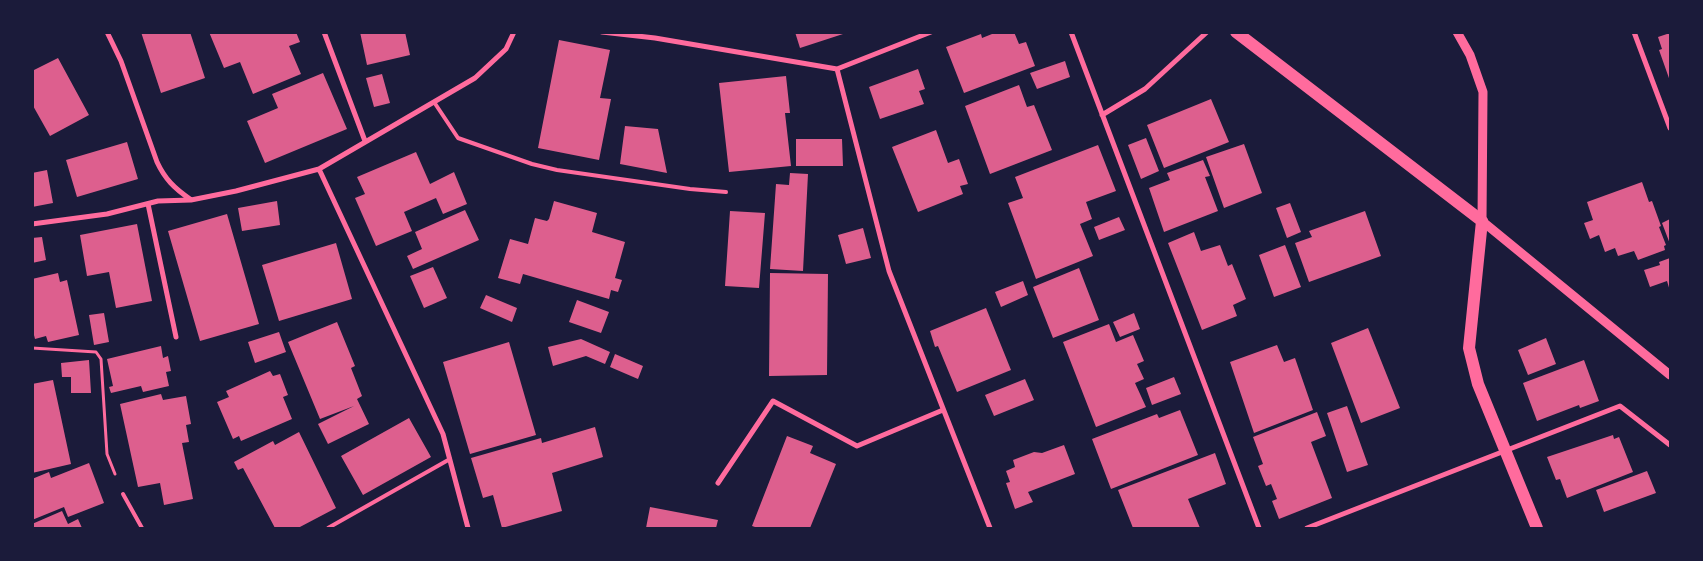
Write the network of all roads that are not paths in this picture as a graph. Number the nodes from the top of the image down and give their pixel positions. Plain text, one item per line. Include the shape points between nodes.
1 (107, 32) edge
2 (324, 32) edge
3 (514, 32) edge
4 (602, 32) edge
5 (930, 32) edge
6 (1071, 32) edge
7 (1206, 32) edge
8 (1236, 32) edge
9 (1457, 32) edge
10 (1634, 32) edge
11 (837, 69) junction
12 (434, 102) junction
13 (1102, 115) junction
14 (1670, 128) edge
15 (365, 141) junction
16 (319, 169) junction
17 (726, 192) dead end
18 (191, 200) junction
19 (148, 204) junction
20 (1482, 221) junction
21 (32, 224) edge
22 (176, 337) dead end
23 (1670, 375) edge
24 (943, 410) junction
25 (1670, 445) edge
26 (1504, 451) junction
27 (450, 459) junction
28 (718, 482) dead end
29 (123, 494) road end
30 (142, 528) edge
31 (328, 528) edge
32 (468, 528) edge
33 (990, 528) edge
34 (1259, 528) edge
35 (1307, 528) edge
36 (1537, 528) edge

1 - 18 street via 122,61 164,177
2 - 15 street
3 - 12 street via 506,49 491,65
4 - 11 street
5 - 11 street
6 - 13 street
7 - 13 street via 1145,89
8 - 20 main road
9 - 20 street via 1470,55 1483,92
10 - 14 street
11 - 24 street via 889,271
12 - 15 street
12 - 17 lane via 458,138 532,164
13 - 34 street
15 - 16 street
16 - 18 street
16 - 27 street via 443,434
18 - 19 street
19 - 21 street via 107,214
19 - 22 street
20 - 23 street
20 - 26 main road via 1469,348 1478,384
24 - 28 street via 857,446 773,401
24 - 33 street
25 - 26 street via 1620,406
26 - 35 street
26 - 36 main road
27 - 31 lane
27 - 32 street
29 - 30 lane

